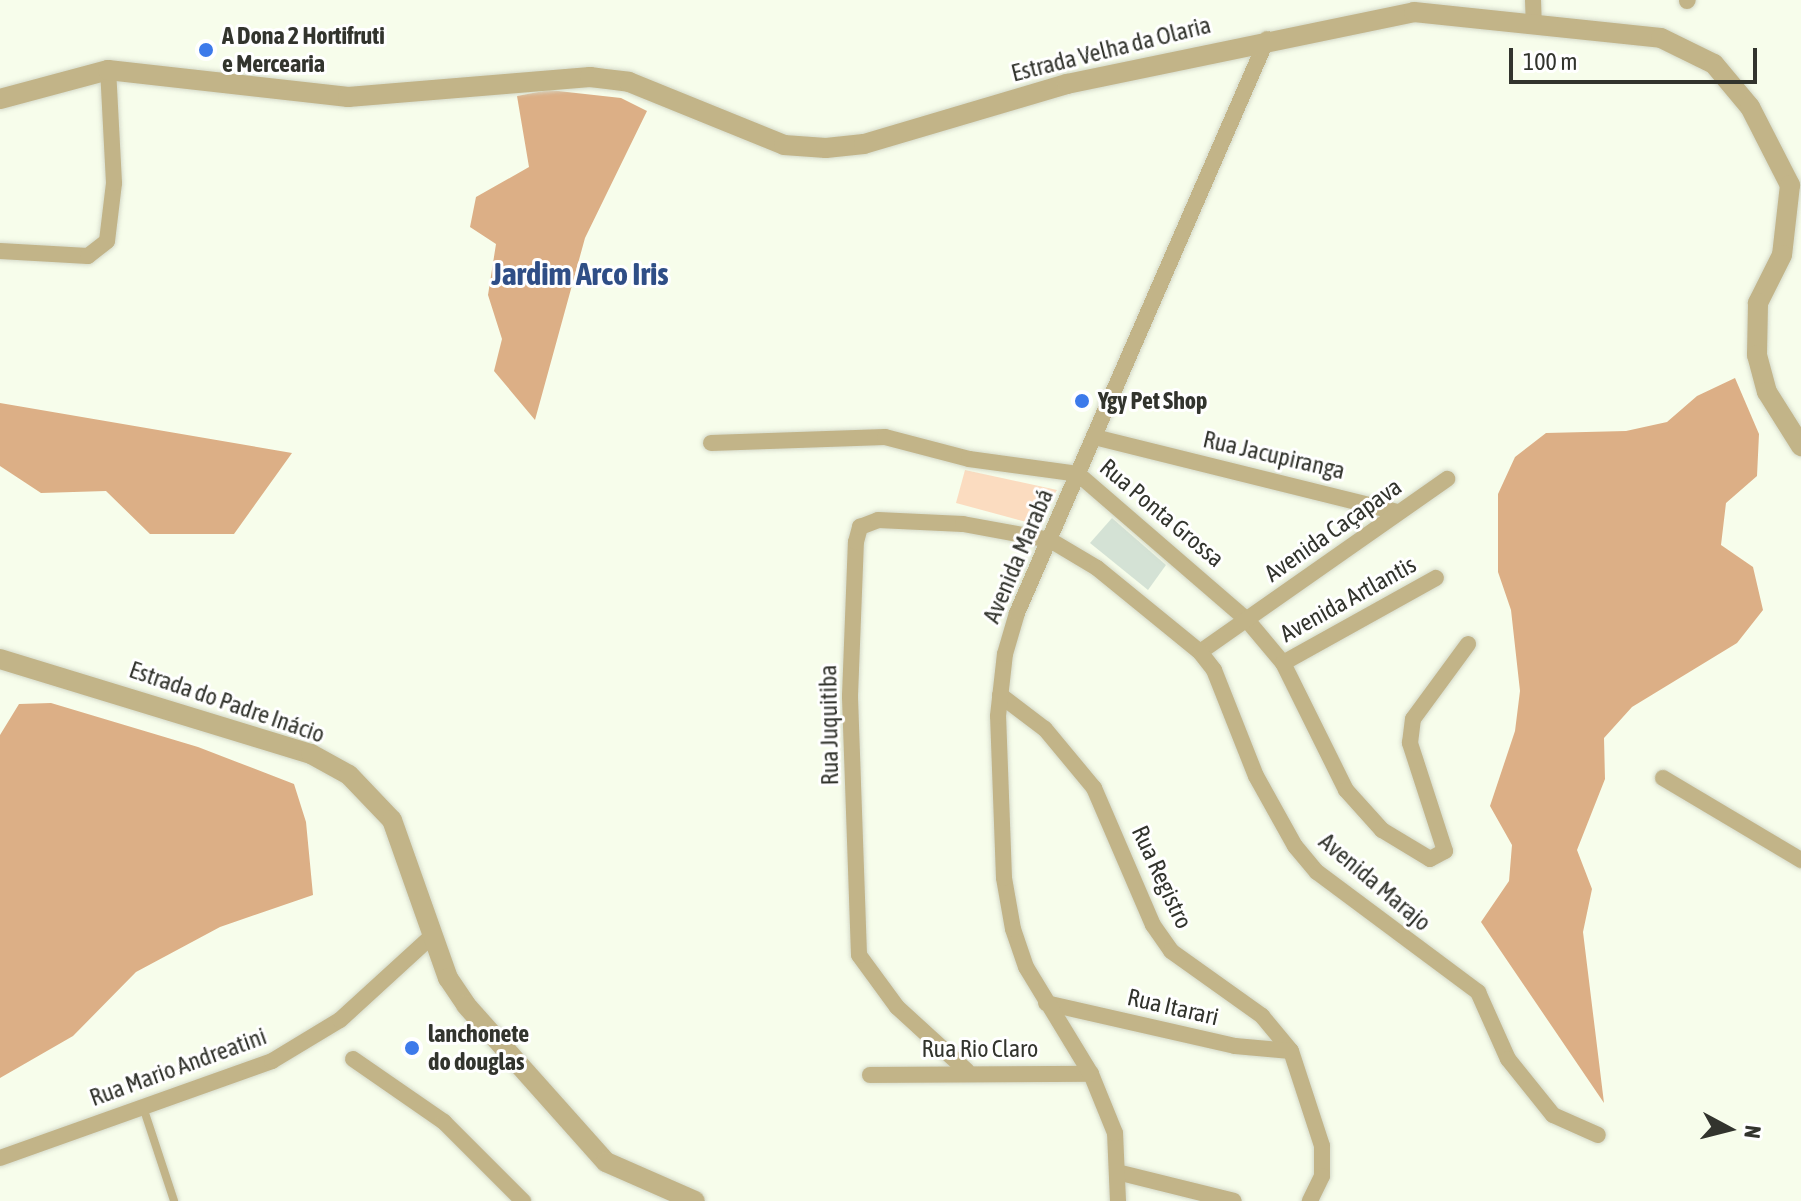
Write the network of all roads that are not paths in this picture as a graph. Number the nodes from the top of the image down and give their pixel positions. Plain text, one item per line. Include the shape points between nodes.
1 (1533, 0) edge
2 (1534, 26) junction
3 (1267, 39) junction
4 (108, 70) junction
5 (0, 99) edge
6 (0, 251) edge
7 (1094, 437) junction
8 (711, 443) dead end
9 (1801, 446) edge
10 (1078, 474) junction
11 (1447, 479) dead end
12 (1396, 512) junction
13 (1050, 540) junction
14 (1436, 578) dead end
15 (1247, 620) junction
16 (1468, 644) dead end
17 (1200, 652) junction
18 (0, 659) edge
19 (1283, 663) junction
20 (1000, 695) junction
21 (1663, 778) dead end
22 (1801, 860) edge
23 (432, 936) junction
24 (1046, 1003) junction
25 (1291, 1051) junction
26 (353, 1059) dead end
27 (967, 1071) junction
28 (1091, 1074) junction
29 (870, 1075) dead end
30 (142, 1104) junction
31 (1598, 1135) dead end
32 (0, 1158) edge
33 (1121, 1173) junction
34 (174, 1201) edge
35 (523, 1201) edge
36 (695, 1201) edge
37 (1118, 1201) edge
38 (1234, 1201) edge
39 (1310, 1201) edge

1 - 2 street
2 - 3 street, Estrada Velha da Olaria via 1414,12
2 - 9 street, Estrada Velha da Olaria via 1661,38 1714,64 1750,107 1790,185 1782,255 1758,303 1757,355 1767,392
3 - 4 street, Estrada Velha da Olaria via 1067,84 864,144 826,148 784,145 629,82 590,77 348,97
3 - 7 street, Avenida Marabá
4 - 5 street, Estrada Velha da Olaria
4 - 6 street via 114,183 107,241 88,256
7 - 10 street, Avenida Marabá
7 - 12 street, Rua Jacupiranga
8 - 10 street, Rua Ponta Grossa via 885,437 969,459
10 - 13 street, Avenida Marabá
10 - 15 street, Rua Ponta Grossa
11 - 12 street, Avenida Caçapava
12 - 15 street, Avenida Caçapava
13 - 17 street, Avenida Marajo via 1097,568
13 - 20 street, Avenida Marabá via 1017,613
13 - 27 street, Rua Juquitiba via 904,518 870,522 860,527 856,542 850,696 859,955 897,1007
14 - 19 street, Avenida Artlantis
15 - 17 street, Avenida Caçapava
15 - 19 street, Rua Ponta Grossa
16 - 19 street, Rua Ponta Grossa via 1426,695 1411,731 1445,851 1430,859 1412,853 1346,790
17 - 31 street, Avenida Marajo via 1214,670 1256,776 1295,846 1329,881 1478,992 1508,1059 1553,1115
18 - 23 street, Estrada do Padre Inácio via 311,754 349,775 392,820
20 - 24 street, Avenida Marabá via 1004,878 1013,929
20 - 25 street, Rua Registro via 1073,757 1171,951 1262,1016
21 - 22 street
23 - 30 street, Rua Mario Andreatini via 312,1039 272,1061
23 - 36 street, Estrada do Padre Inácio via 466,1005 584,1140 606,1162
24 - 25 street, Rua Itarari via 1235,1046
24 - 28 street, Avenida Marabá
25 - 39 street, Rua Registro via 1322,1146 1322,1176
26 - 35 street via 444,1122
27 - 28 street, Rua Rio Claro
27 - 29 street, Rua Rio Claro
28 - 33 street, Avenida Marabá via 1115,1133
30 - 32 street, Rua Mario Andreatini
30 - 34 lane
33 - 37 street, Avenida Marabá
33 - 38 street

